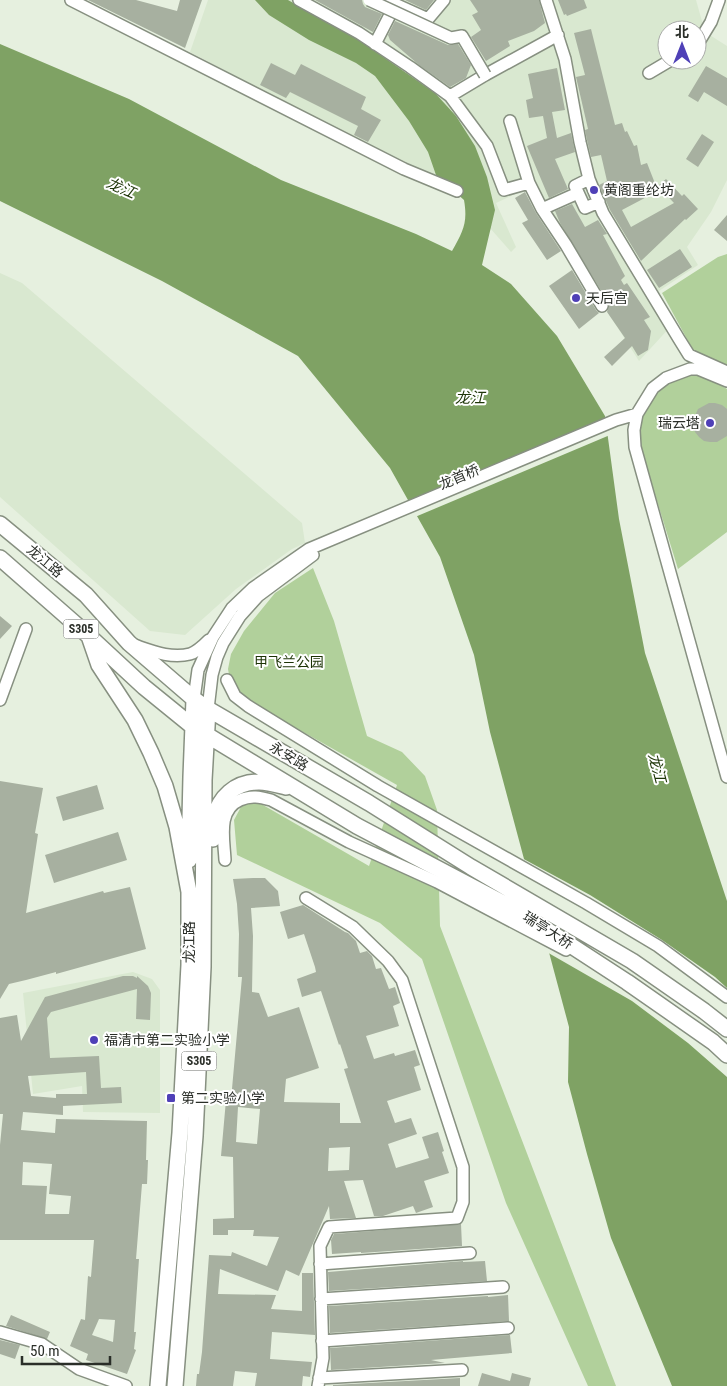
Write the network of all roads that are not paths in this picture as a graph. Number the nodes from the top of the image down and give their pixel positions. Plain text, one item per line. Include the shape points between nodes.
1 (71, 0) edge
2 (299, 0) edge
3 (369, 0) edge
4 (444, 0) edge
5 (546, 0) edge
6 (719, 0) edge
7 (387, 3) edge
8 (707, 29) edge
9 (558, 35) junction
10 (375, 44) junction
11 (657, 68) edge
12 (649, 73) dead end
13 (485, 75) junction
14 (450, 96) junction
15 (510, 121) dead end
16 (589, 179) junction
17 (529, 183) junction
18 (456, 191) dead end
19 (578, 193) junction
20 (599, 202) junction
21 (542, 209) junction
22 (602, 306) dead end
23 (727, 372) edge
24 (727, 381) edge
25 (637, 414) junction
26 (0, 524) edge
27 (310, 552) junction
28 (0, 558) edge
29 (26, 629) dead end
30 (89, 636) junction
31 (213, 637) junction
32 (129, 643) junction
33 (227, 680) dead end
34 (194, 699) junction
35 (0, 700) edge
36 (208, 709) junction
37 (192, 726) junction
38 (207, 734) junction
39 (727, 777) edge
40 (296, 788) junction
41 (369, 803) joint
42 (357, 826) joint
43 (225, 860) dead end
44 (204, 866) junction
45 (189, 892) junction
46 (306, 898) dead end
47 (727, 997) edge
48 (727, 1029) edge
49 (727, 1055) edge
50 (727, 1064) edge
51 (470, 1253) dead end
52 (320, 1264) junction
53 (503, 1287) dead end
54 (321, 1299) junction
55 (508, 1328) dead end
56 (0, 1332) edge
57 (322, 1341) junction
58 (462, 1370) dead end
59 (319, 1382) edge
60 (126, 1386) edge
61 (158, 1386) edge
62 (175, 1386) edge

1 - 18 street via 404,169
2 - 10 street
3 - 7 street, bridge
4 - 7 street via 428,19
5 - 9 street
6 - 8 street
7 - 10 street
7 - 13 street, bridge via 451,38 462,36
9 - 13 street
9 - 16 street
10 - 14 street
11 - 12 street
13 - 14 street
14 - 17 street via 487,146 504,190
15 - 17 street
16 - 19 street via 575,186
16 - 20 street
17 - 21 street
19 - 20 street via 585,208
19 - 21 street
20 - 23 street via 689,355
21 - 22 street
24 - 25 street via 690,369 666,378 653,388
25 - 27 street, 龙首桥
25 - 39 street via 635,447
26 - 32 main road, 龙江路 / S305 via 86,596
27 - 31 street via 253,588 232,608
27 - 36 street via 258,596 240,616 217,657
28 - 30 main road, 龙江路 / S305
29 - 35 street
30 - 37 main road, 永安路
30 - 45 main road, 龙江路 / S305 via 99,665 135,720 164,786 177,827
31 - 32 street via 191,654 160,654
31 - 34 street via 198,670
32 - 34 main road, 龙江路
33 - 47 street via 241,701 378,786 586,903 650,942
34 - 36 main road, 永安路
34 - 37 main road
36 - 38 main road, 龙江路
36 - 41 main road, 永安路
37 - 38 main road, 永安路
37 - 45 main road
38 - 40 main road, 永安路
38 - 44 main road, 龙江路 / S305
40 - 42 main road, 永安路
40 - 44 main road via 260,782 231,790 221,801 214,819 213,845
41 - 48 main road, 瑞亭大桥 via 471,868 632,961
42 - 49 main road, 瑞亭大桥 via 518,911 627,982
43 - 50 street via 224,821 227,810 243,798 258,796 271,800 572,952 637,992
44 - 62 main road, 龙江路 / S305 via 195,1136
45 - 61 main road, 龙江路 / S305 via 189,965 180,1134
46 - 52 street via 353,927 388,961 402,980 463,1167 464,1183 463,1202 456,1218 329,1227 320,1246
51 - 52 street
52 - 54 street
53 - 54 street
54 - 57 street
55 - 57 street
56 - 60 street via 42,1344 78,1369
57 - 59 street
58 - 59 street

